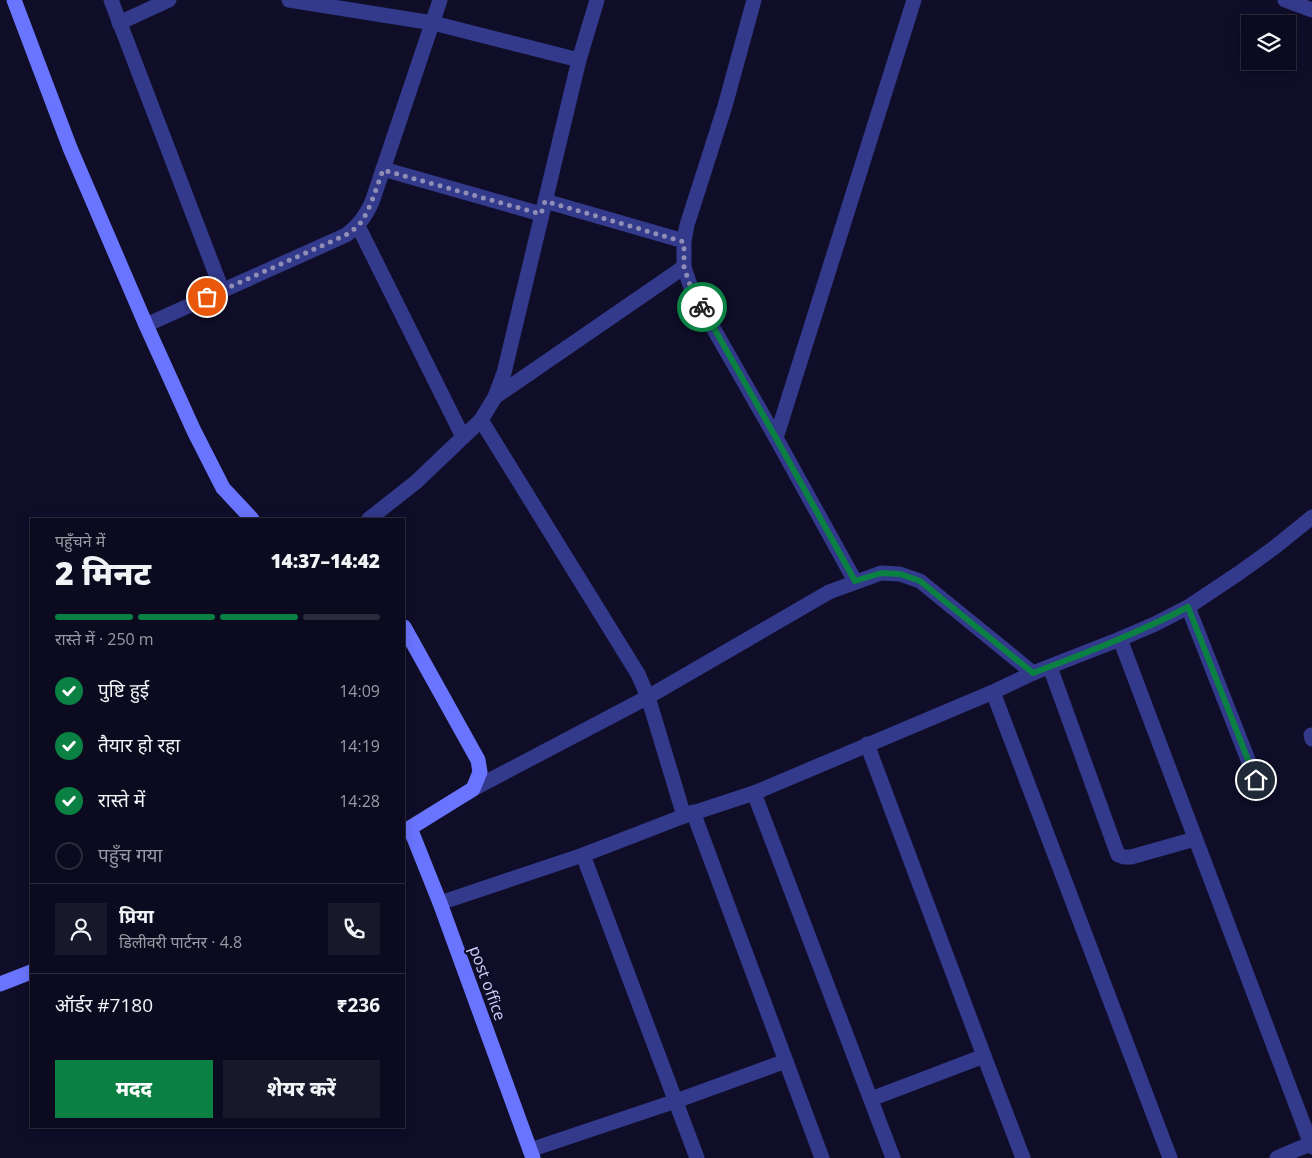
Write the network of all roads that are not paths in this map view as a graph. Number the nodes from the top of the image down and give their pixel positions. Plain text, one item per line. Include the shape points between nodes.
1 (14, 0) edge
2 (110, 0) edge
3 (169, 0) edge
4 (289, 0) edge
5 (440, 0) edge
6 (597, 0) edge
7 (754, 0) edge
8 (914, 0) edge
9 (1285, 0) edge
10 (1312, 10) edge
11 (433, 22) junction
12 (119, 23) junction
13 (579, 60) junction
14 (383, 170) junction
15 (543, 208) junction
16 (358, 226) junction
17 (684, 242) junction
18 (684, 267) junction
19 (222, 290) junction
20 (146, 325) junction
21 (495, 396) junction
22 (481, 420) junction
23 (463, 437) junction
24 (776, 438) junction
25 (1312, 517) edge
26 (251, 518) edge
27 (370, 518) edge
28 (855, 581) junction
29 (1188, 607) junction
30 (405, 629) edge
31 (1120, 640) junction
32 (1050, 667) junction
33 (1033, 673) junction
34 (993, 692) junction
35 (648, 697) junction
36 (868, 744) junction
37 (1256, 780) dead end
38 (473, 789) junction
39 (754, 793) junction
40 (688, 814) junction
41 (407, 829) edge
42 (1195, 839) junction
43 (583, 855) junction
44 (440, 903) junction
45 (30, 972) edge
46 (0, 984) edge
47 (984, 1056) junction
48 (786, 1061) junction
49 (871, 1099) junction
50 (676, 1100) junction
51 (1312, 1144) edge
52 (532, 1154) edge
53 (697, 1158) edge
54 (822, 1158) edge
55 (893, 1158) edge
56 (1023, 1158) edge
57 (1170, 1158) edge
58 (1277, 1158) edge

1 - 20 street via 70,148
2 - 12 street
3 - 12 street
4 - 11 street
5 - 11 street
6 - 13 street
7 - 17 street
8 - 24 street
9 - 10 street
11 - 13 street
11 - 14 street
12 - 19 street
13 - 15 street
14 - 15 street
14 - 16 street via 372,202
15 - 17 street
15 - 21 street via 504,372
16 - 19 street via 346,235
16 - 23 street
17 - 18 street
18 - 21 street
18 - 24 street via 692,291
19 - 20 street
20 - 26 street via 223,488
21 - 22 street
22 - 23 street
22 - 35 street via 622,647
23 - 27 street via 416,482
24 - 28 street
25 - 29 street via 1247,568
28 - 33 street via 881,573 900,574 920,581
28 - 35 street via 829,592
29 - 31 street
29 - 37 street
30 - 38 street via 478,760 480,772
31 - 32 street
31 - 42 street
32 - 33 street
32 - 42 street via 1118,854 1131,857
33 - 34 street
34 - 36 street
34 - 57 street
35 - 38 street
35 - 40 street
36 - 39 street
36 - 47 street
38 - 41 street
39 - 40 street
39 - 49 street
40 - 43 street
40 - 48 street
41 - 44 street, post office
42 - 51 street
43 - 44 street
43 - 50 street
44 - 52 street, post office
45 - 46 street
47 - 49 street
47 - 56 street
48 - 50 street
48 - 54 street
49 - 55 street
50 - 52 street
50 - 53 street
51 - 58 street

